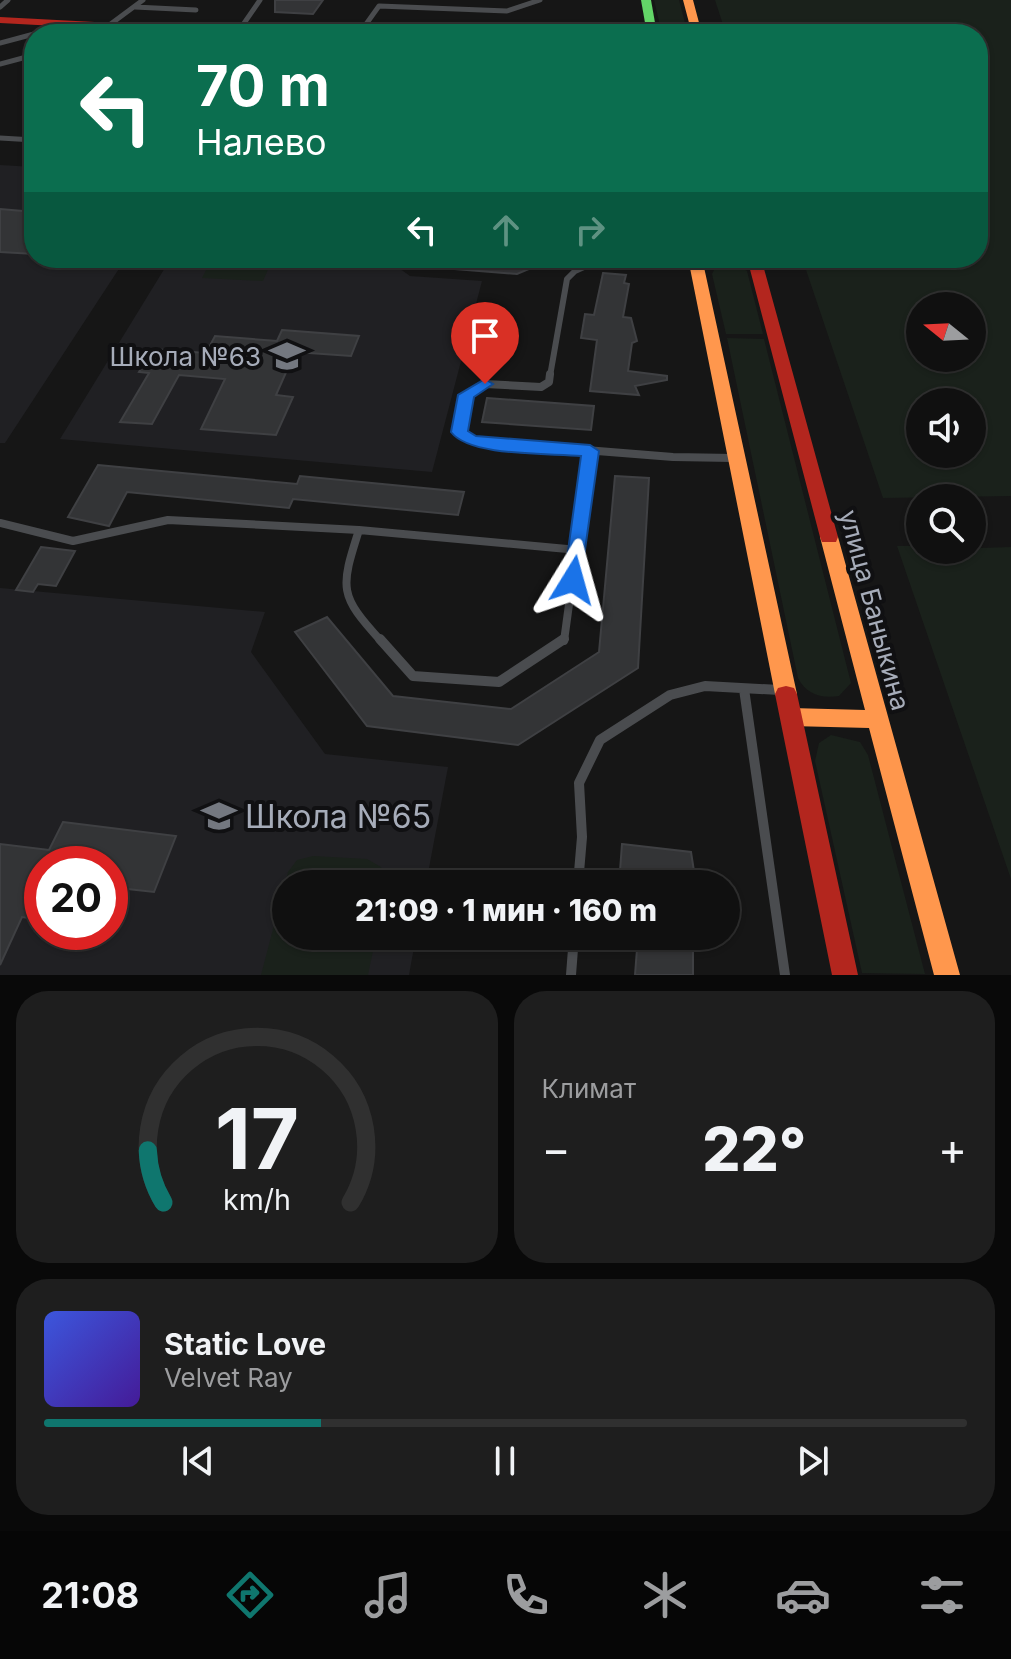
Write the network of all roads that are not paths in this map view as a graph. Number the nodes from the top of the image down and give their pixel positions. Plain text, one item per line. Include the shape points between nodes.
1 (8, 0) edge
2 (143, 0) edge
3 (260, 0) edge
4 (540, 0) edge
5 (646, 0) edge
6 (688, 0) edge
7 (377, 3) edge
8 (0, 7) edge
9 (135, 7) junction
10 (196, 10) dead end
11 (0, 20) edge
12 (74, 24) edge
13 (111, 24) edge
14 (244, 24) edge
15 (365, 24) edge
16 (650, 24) edge
17 (694, 24) edge
18 (24, 37) edge
19 (0, 43) edge
20 (24, 58) edge
21 (0, 64) edge
22 (0, 138) edge
23 (24, 139) edge
24 (582, 268) edge
25 (697, 268) edge
26 (757, 268) edge
27 (590, 451) junction
28 (736, 458) junction
29 (0, 523) edge
30 (359, 530) junction
31 (578, 550) junction
32 (744, 689) junction
33 (785, 690) junction
34 (791, 717) junction
35 (877, 719) junction
36 (579, 870) edge
37 (573, 950) edge
38 (571, 975) edge
39 (785, 975) edge
40 (845, 975) edge
41 (947, 975) edge

1 - 8 lane
2 - 9 lane
3 - 14 lane
4 - 7 lane via 507,11
5 - 16 main road
6 - 17 main road
7 - 15 lane
9 - 10 lane
9 - 13 lane
11 - 12 main road
18 - 19 lane
20 - 21 lane
22 - 23 lane
24 - 27 lane via 567,279 549,382 541,387 485,384 466,395 459,432 472,441
25 - 28 main road
26 - 35 main road, улица Баныкина
27 - 28 lane
27 - 31 lane
28 - 33 main road
29 - 30 lane via 73,541 168,520
30 - 31 lane
30 - 31 lane via 344,577 352,609 413,676 499,682 564,641
32 - 33 lane
32 - 36 lane via 705,686 670,695 600,740 579,783
32 - 39 lane
33 - 34 main road
34 - 35 main road
34 - 40 main road
35 - 41 main road, улица Баныкина
37 - 38 lane

